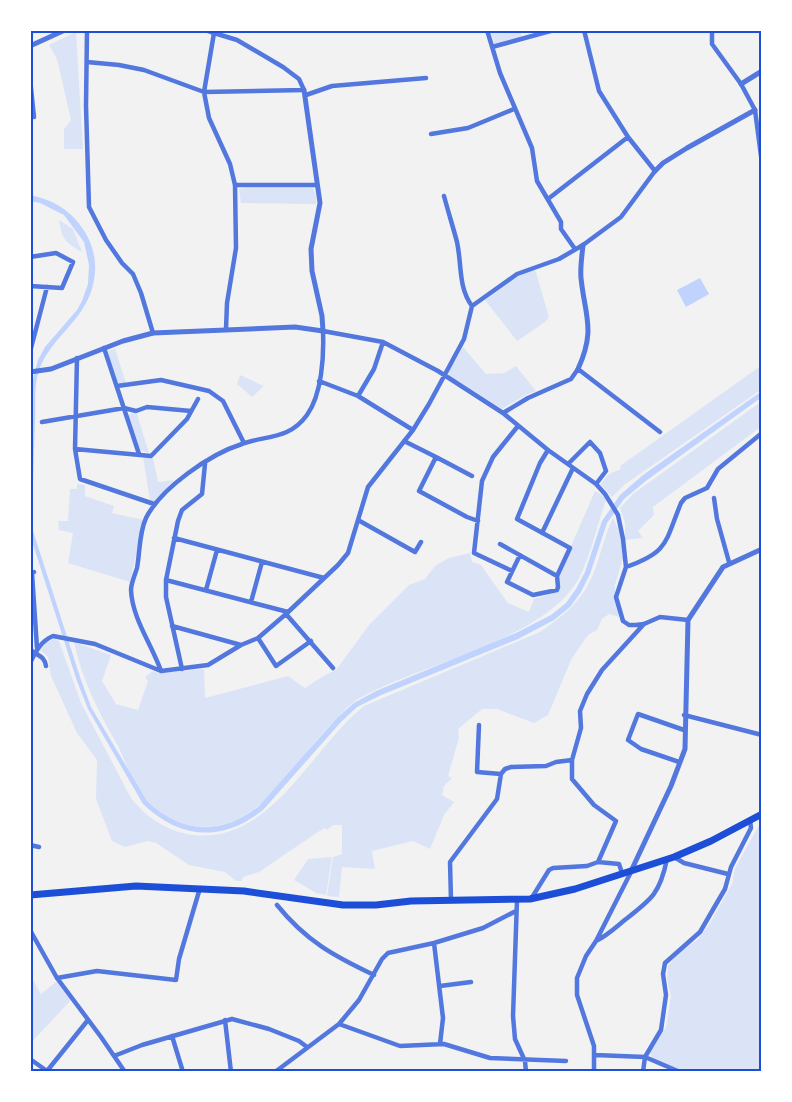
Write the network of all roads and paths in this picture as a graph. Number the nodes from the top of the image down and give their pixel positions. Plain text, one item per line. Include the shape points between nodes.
1 (65, 30) edge
2 (87, 30) edge
3 (206, 30) edge
4 (487, 30) edge
5 (554, 30) edge
6 (584, 30) edge
7 (712, 30) edge
8 (214, 33) junction
9 (30, 46) edge
10 (492, 47) junction
11 (87, 62) junction
12 (762, 71) edge
13 (426, 78) dead end
14 (30, 79) edge
15 (741, 84) junction
16 (204, 92) junction
17 (305, 93) junction
18 (514, 109) junction
19 (755, 110) junction
20 (34, 117) dead end
21 (431, 134) dead end
22 (628, 137) junction
23 (762, 156) edge
24 (762, 161) edge
25 (656, 171) junction
26 (235, 184) junction
27 (317, 185) junction
28 (444, 196) dead end
29 (548, 199) junction
30 (583, 245) junction
31 (575, 249) junction
32 (30, 256) edge
33 (30, 276) edge
34 (30, 286) edge
35 (47, 287) junction
36 (472, 306) junction
37 (225, 329) junction
38 (323, 331) junction
39 (153, 333) junction
40 (383, 342) junction
41 (104, 348) junction
42 (30, 352) edge
43 (77, 358) junction
44 (578, 369) junction
45 (30, 372) edge
46 (444, 375) junction
47 (319, 381) junction
48 (117, 386) junction
49 (358, 396) junction
50 (198, 399) dead end
51 (124, 408) junction
52 (191, 411) junction
53 (503, 413) junction
54 (76, 415) junction
55 (42, 422) dead end
56 (518, 426) junction
57 (413, 430) junction
58 (660, 432) dead end
59 (762, 433) edge
60 (404, 441) junction
61 (244, 443) junction
62 (75, 449) junction
63 (548, 450) junction
64 (139, 454) junction
65 (436, 457) junction
66 (205, 464) junction
67 (568, 464) junction
68 (573, 468) junction
69 (472, 476) dead end
70 (596, 484) junction
71 (714, 498) dead end
72 (154, 504) junction
73 (357, 520) junction
74 (478, 520) junction
75 (542, 533) junction
76 (174, 538) junction
77 (421, 542) dead end
78 (500, 544) dead end
79 (762, 549) edge
80 (216, 550) junction
81 (520, 555) junction
82 (261, 562) junction
83 (729, 562) junction
84 (626, 567) junction
85 (512, 571) junction
86 (34, 572) dead end
87 (557, 576) junction
88 (324, 578) junction
89 (166, 580) junction
90 (206, 591) junction
91 (250, 602) junction
92 (287, 613) junction
93 (688, 620) junction
94 (644, 624) junction
95 (172, 626) junction
96 (258, 638) junction
97 (311, 641) junction
98 (241, 645) junction
99 (34, 650) edge
100 (30, 663) edge
101 (46, 666) dead end
102 (333, 668) dead end
103 (182, 669) junction
104 (161, 671) junction
105 (684, 715) junction
106 (479, 725) dead end
107 (684, 730) junction
108 (762, 735) edge
109 (572, 760) junction
110 (679, 762) junction
111 (501, 774) junction
112 (762, 814) edge
113 (750, 820) junction
114 (30, 845) edge
115 (39, 847) dead end
116 (670, 858) junction
117 (598, 862) junction
118 (632, 869) junction
119 (622, 873) junction
120 (729, 874) junction
121 (200, 888) junction
122 (30, 895) edge
123 (530, 899) junction
124 (451, 900) junction
125 (517, 900) junction
126 (278, 905) dead end
127 (516, 911) junction
128 (30, 930) edge
129 (596, 941) junction
130 (434, 943) junction
131 (374, 975) junction
132 (57, 978) junction
133 (471, 982) dead end
134 (440, 986) junction
135 (88, 1020) junction
136 (225, 1020) junction
137 (339, 1024) junction
138 (172, 1036) junction
139 (440, 1044) junction
140 (307, 1047) junction
141 (595, 1055) junction
142 (114, 1056) junction
143 (645, 1057) junction
144 (30, 1059) edge
145 (525, 1061) junction
146 (566, 1061) dead end
147 (125, 1072) edge
148 (183, 1072) edge
149 (231, 1072) edge
150 (275, 1072) edge
151 (525, 1072) edge
152 (594, 1072) edge
153 (643, 1072) edge
154 (680, 1072) edge

1 - 9 street
2 - 11 street
3 - 8 street
4 - 10 street
5 - 10 street
6 - 22 street via 599,91
7 - 15 street via 712,44
8 - 16 street
8 - 17 street via 237,39 283,67 299,79
10 - 18 street
11 - 16 street via 144,70
11 - 39 street via 89,207 112,251 133,274
12 - 15 street
13 - 17 street via 332,86
14 - 20 street
15 - 19 street
16 - 17 street
16 - 26 street via 209,118
17 - 27 street
18 - 21 street via 468,128
18 - 29 street via 532,148 537,181
19 - 23 street
19 - 25 street via 687,148
22 - 25 street
22 - 29 street
23 - 24 street
25 - 30 street via 621,217
26 - 27 street
26 - 37 street via 236,248
27 - 38 street via 320,203 311,249
28 - 36 street via 457,244 462,288
29 - 31 street
30 - 31 street
30 - 44 street via 580,275 589,331
31 - 36 street via 516,274
32 - 33 street
32 - 35 street via 56,253 73,262 62,288
34 - 35 street
35 - 42 street
36 - 46 street via 464,339
37 - 38 street via 296,327
37 - 39 street
38 - 40 street
38 - 47 street
39 - 41 street
40 - 46 street
40 - 49 street via 374,369
41 - 43 street
41 - 48 street
43 - 45 street
43 - 54 street
44 - 53 street via 571,379
44 - 58 street
46 - 53 street
46 - 57 street
47 - 49 street
47 - 61 street via 308,415 299,424 283,435
48 - 51 street
48 - 61 street via 161,380 209,391 223,400
49 - 57 street
50 - 52 street
51 - 52 street
51 - 54 street
51 - 64 street
52 - 64 street via 151,456
53 - 56 street
54 - 55 street
54 - 62 street
56 - 63 street
56 - 74 street via 493,457 482,481
57 - 60 street
59 - 84 street via 718,469 707,488 685,498 663,547 646,560
60 - 65 street
60 - 73 street via 368,487
61 - 66 street
62 - 64 street
62 - 72 street via 80,479
63 - 67 street
63 - 75 street via 517,519
65 - 69 street
65 - 74 street via 419,491
66 - 72 street via 186,474
66 - 76 street via 202,494 184,506
67 - 68 street
67 - 70 street via 590,442 600,453 606,471
68 - 70 street
68 - 75 street
70 - 84 street via 616,512
71 - 83 street
72 - 104 street via 145,520 131,589 137,616
73 - 77 street via 415,552
73 - 88 street via 348,553
74 - 85 street via 474,553
75 - 87 street via 570,548
76 - 80 street
76 - 89 street
78 - 81 street
79 - 83 street
80 - 82 street
80 - 90 street
81 - 85 street
81 - 87 street
82 - 88 street
82 - 91 street
83 - 93 street
84 - 94 street via 616,597 619,612 629,625
85 - 87 street via 507,582 533,595 557,590
86 - 99 street
88 - 92 street
89 - 90 street
89 - 95 street
90 - 91 street
91 - 92 street
92 - 96 street
92 - 97 street
93 - 94 street via 660,617
93 - 105 street
94 - 109 street via 596,678 587,694 580,711 581,728
95 - 98 street
95 - 103 street
96 - 97 street via 276,666
96 - 98 street
97 - 102 street
98 - 103 street via 208,665
99 - 100 street
99 - 101 street
99 - 104 street via 49,638 73,639
103 - 104 street
105 - 107 street
105 - 108 street
106 - 111 street via 477,772
107 - 110 street via 685,749
107 - 110 street via 638,714 628,740 641,749
109 - 111 street via 511,767
109 - 117 street via 573,779 594,805 616,821
110 - 118 street
111 - 124 street via 497,799 450,862
112 - 113 main road
113 - 116 main road
113 - 120 street via 751,828
114 - 115 street
116 - 118 main road
116 - 120 street
116 - 129 street via 653,896 610,934
117 - 119 street via 619,864
117 - 123 street via 549,870
118 - 119 main road
118 - 129 street
119 - 123 main road
120 - 143 street via 725,889 699,932 664,963 666,995 661,1030
121 - 122 main road via 136,886
121 - 124 main road via 343,905
121 - 132 street via 176,980 97,971
123 - 125 main road
124 - 125 main road
125 - 127 street
126 - 131 street via 323,950
127 - 130 street via 483,928
127 - 145 street via 513,1016 515,1039
128 - 132 street
129 - 141 street via 576,984
130 - 131 street via 388,953
130 - 134 street
131 - 137 street
132 - 135 street
133 - 134 street
134 - 139 street
135 - 142 street
135 - 144 street via 47,1071
136 - 138 street
136 - 140 street via 269,1029
136 - 149 street
137 - 139 street via 400,1046
137 - 140 street
138 - 142 street
138 - 148 street
139 - 145 street via 490,1058
140 - 150 street
141 - 143 street
141 - 152 street
142 - 147 street
143 - 153 street
143 - 154 street
145 - 146 street
145 - 151 street

